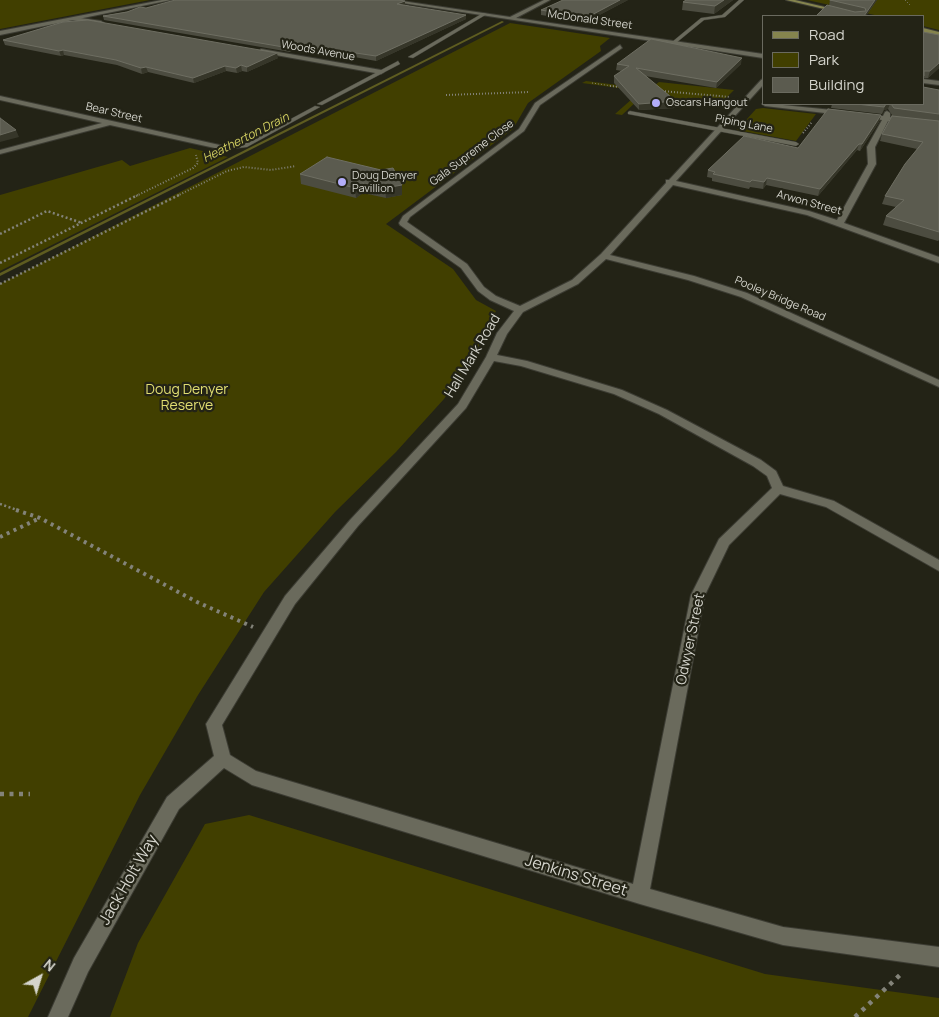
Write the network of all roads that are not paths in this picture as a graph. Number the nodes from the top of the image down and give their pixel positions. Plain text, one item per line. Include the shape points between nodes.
1 (169, 0) edge
2 (385, 0) edge
3 (548, 0) edge
4 (742, 0) edge
5 (788, 0) edge
6 (485, 14) junction
7 (856, 15) edge
8 (512, 18) junction
9 (74, 19) junction
10 (104, 24) edge
11 (924, 30) edge
12 (0, 33) edge
13 (939, 34) edge
14 (674, 42) junction
15 (620, 47) dead end
16 (257, 50) edge
17 (762, 56) edge
18 (411, 57) dead end
19 (398, 63) dead end
20 (381, 72) junction
21 (924, 81) edge
22 (762, 83) edge
23 (939, 83) edge
24 (0, 98) edge
25 (755, 100) edge
26 (801, 105) edge
27 (820, 107) edge
28 (848, 111) edge
29 (858, 112) edge
30 (630, 113) dead end
31 (887, 115) junction
32 (939, 118) edge
33 (112, 123) junction
34 (939, 125) edge
35 (718, 129) junction
36 (796, 144) road end
37 (220, 147) joint
38 (0, 152) edge
39 (669, 182) junction
40 (840, 223) junction
41 (604, 256) junction
42 (939, 260) edge
43 (520, 310) junction
44 (491, 356) junction
45 (939, 384) edge
46 (778, 490) junction
47 (939, 566) edge
48 (223, 759) junction
49 (640, 895) junction
50 (939, 957) edge
51 (58, 1017) edge

1 - 9 street
2 - 6 street, McDonald Street
3 - 8 street
4 - 14 lane via 723,16 703,20
5 - 7 main road
6 - 8 street, McDonald Street
6 - 18 lane
8 - 14 street, McDonald Street
9 - 10 street
9 - 12 street
11 - 13 main road
14 - 17 street, McDonald Street
15 - 43 street, Gala Supreme Close via 537,104 522,130 402,223 464,266 481,289 493,298
16 - 20 street, Woods Avenue
19 - 20 lane
20 - 37 lane via 245,146
21 - 23 street
22 - 25 street, Hall Mark Road
24 - 33 street, Bear Street
25 - 35 street, Hall Mark Road
26 - 27 street
27 - 28 street
29 - 31 street
30 - 35 lane, Piping Lane
31 - 32 street
31 - 34 street
31 - 40 street via 872,147 872,164
33 - 37 street, Bear Street
33 - 38 street
35 - 36 lane, Piping Lane
35 - 39 street, Hall Mark Road
39 - 40 street, Arwon Street
39 - 41 street, Hall Mark Road
40 - 42 street, Arwon Street
41 - 43 street, Hall Mark Road via 575,282
41 - 45 street, Pooley Bridge Road via 744,295
43 - 44 street, Hall Mark Road via 502,332
44 - 46 street via 618,392 664,412 757,463 772,474
44 - 48 street, Hall Mark Road via 462,406 354,523 290,600 214,724
46 - 47 street via 830,504
46 - 49 street, Odwyer Street via 724,542 698,595
48 - 49 street, Jenkins Street via 252,777
48 - 51 street, Jack Holt Way via 173,803 80,965
49 - 50 street, Jenkins Street via 782,936

